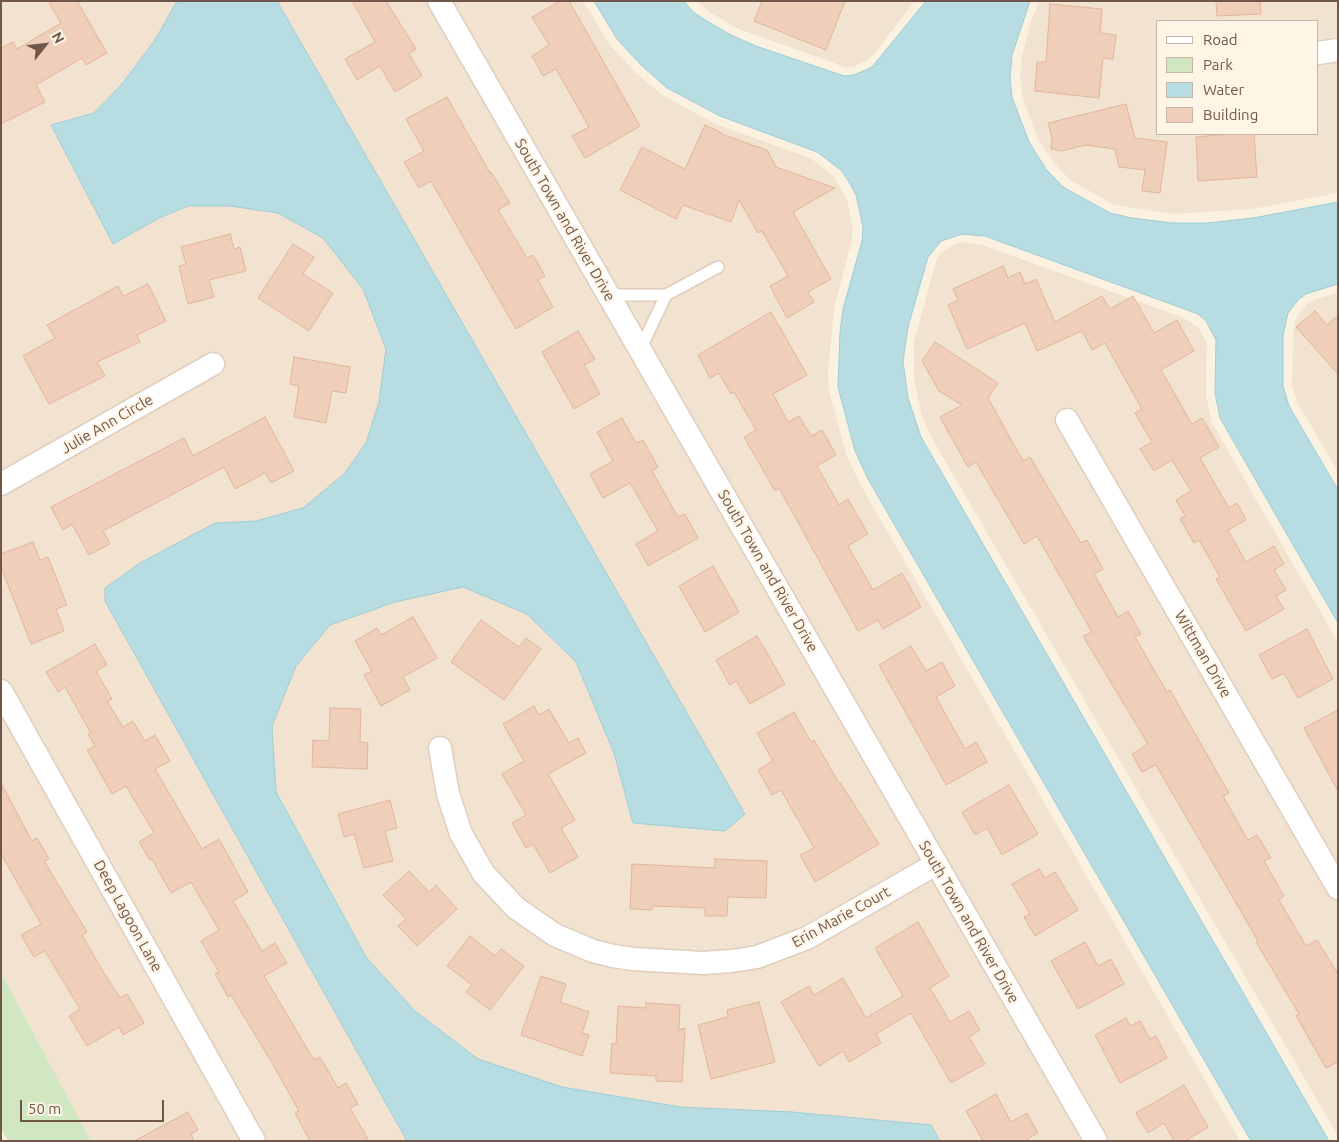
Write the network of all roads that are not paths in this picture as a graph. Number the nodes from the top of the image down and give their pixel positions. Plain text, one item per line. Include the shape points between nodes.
1 (440, 1) edge
2 (1338, 50) edge
3 (1319, 53) edge
4 (718, 267) dead end
5 (608, 295) junction
6 (666, 295) junction
7 (640, 350) junction
8 (213, 364) dead end
9 (1067, 420) dead end
10 (1, 484) edge
11 (1, 691) edge
12 (440, 748) dead end
13 (936, 864) junction
14 (1338, 888) edge
15 (254, 1141) edge
16 (1096, 1141) edge

1 - 5 street, South Town and River Drive
2 - 3 street
4 - 6 lane
5 - 6 lane
5 - 7 street, South Town and River Drive
6 - 7 lane
7 - 13 street, South Town and River Drive
8 - 10 street, Julie Ann Circle
9 - 14 street, Wittman Drive
11 - 15 street, Deep Lagoon Lane
12 - 13 street, Erin Marie Court via 448,794 461,834 484,874 516,908 555,935 613,956 703,962 758,957 807,938
13 - 16 street, South Town and River Drive

